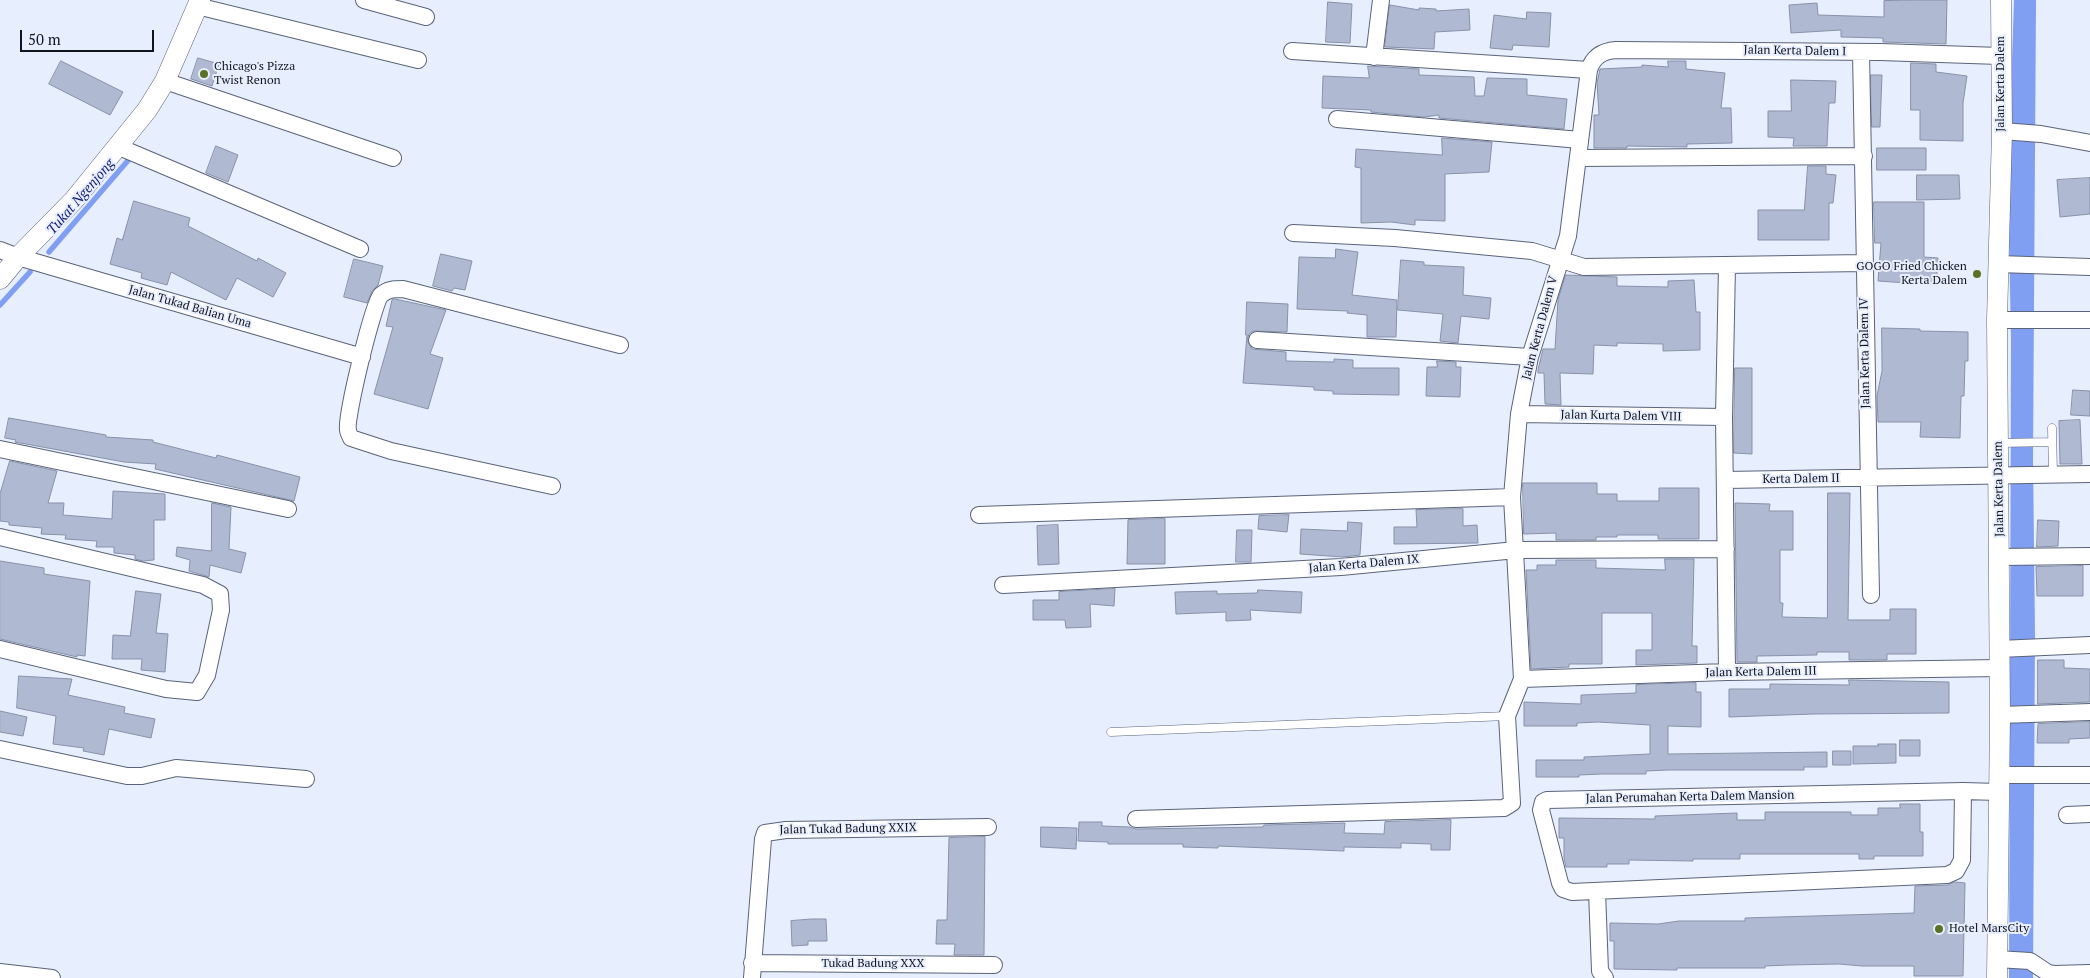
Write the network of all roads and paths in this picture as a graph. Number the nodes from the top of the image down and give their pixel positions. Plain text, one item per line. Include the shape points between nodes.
1 (364, 0) edge
2 (1381, 0) edge
3 (2001, 0) edge
4 (198, 3) edge
5 (426, 17) dead end
6 (1292, 51) dead end
7 (1861, 52) junction
8 (2000, 56) junction
9 (1374, 58) junction
10 (418, 60) dead end
11 (1591, 65) junction
12 (165, 81) junction
13 (1336, 119) dead end
14 (2004, 131) junction
15 (1580, 140) junction
16 (2090, 142) edge
17 (119, 147) junction
18 (1864, 156) junction
19 (393, 158) dead end
20 (1578, 158) junction
21 (1293, 232) dead end
22 (360, 249) dead end
23 (9, 253) edge
24 (1559, 260) junction
25 (1864, 263) junction
26 (2001, 265) junction
27 (1728, 266) junction
28 (2090, 267) edge
29 (0, 279) edge
30 (2002, 320) junction
31 (2090, 320) edge
32 (1257, 340) dead end
33 (620, 345) dead end
34 (362, 357) junction
35 (1530, 357) junction
36 (1518, 414) junction
37 (1724, 418) junction
38 (2052, 428) dead end
39 (2002, 443) junction
40 (2049, 443) junction
41 (0, 449) edge
42 (2048, 474) junction
43 (2090, 474) edge
44 (2003, 476) junction
45 (1872, 477) junction
46 (1725, 480) junction
47 (552, 486) dead end
48 (1512, 497) junction
49 (288, 508) dead end
50 (979, 515) dead end
51 (0, 537) edge
52 (1726, 549) junction
53 (1516, 550) junction
54 (2090, 556) edge
55 (2003, 557) junction
56 (1003, 585) dead end
57 (1871, 594) dead end
58 (2090, 645) edge
59 (0, 649) edge
60 (2002, 655) junction
61 (1727, 672) junction
62 (1522, 679) junction
63 (2090, 712) edge
64 (2003, 715) junction
65 (1507, 716) junction
66 (1111, 732) dead end
67 (0, 749) edge
68 (2090, 775) edge
69 (306, 779) dead end
70 (2001, 780) junction
71 (1963, 791) junction
72 (2090, 814) edge
73 (2067, 815) dead end
74 (1136, 819) dead end
75 (988, 827) dead end
76 (1598, 891) junction
77 (994, 965) dead end
78 (2000, 966) edge
79 (752, 970) edge
80 (0, 972) edge
81 (2090, 973) edge
82 (52, 978) edge
83 (1605, 978) edge

1 - 5 street
2 - 9 street
3 - 8 street, Jalan Kerta Dalem
4 - 10 street
4 - 12 street
6 - 9 street
7 - 8 street, Jalan Kerta Dalem I
7 - 11 street, Jalan Kerta Dalem I via 1616,50 1604,53
7 - 18 street, Jalan Kerta Dalem IV
8 - 14 street, Jalan Kerta Dalem
9 - 11 street
11 - 15 street, Jalan Kerta Dalem V
12 - 17 street
12 - 19 street
13 - 15 street
14 - 16 street
14 - 26 street, Jalan Kerta Dalem
15 - 20 street, Jalan Kerta Dalem V
17 - 22 street
17 - 23 street via 74,200
18 - 20 street
18 - 25 street, Jalan Kerta Dalem IV
20 - 24 street, Jalan Kerta Dalem V via 1568,236
21 - 24 street via 1532,251
23 - 29 street
23 - 34 street, Jalan Tukad Balian Uma
24 - 27 street via 1584,267
24 - 35 street, Jalan Kerta Dalem V
25 - 27 street
25 - 45 street, Jalan Kerta Dalem IV
26 - 28 street
26 - 30 street, Jalan Kerta Dalem
27 - 37 street
30 - 31 street
30 - 39 street, Jalan Kerta Dalem
32 - 35 street
33 - 34 street via 403,289 389,289 380,296 374,309
34 - 47 street via 347,429 350,438 391,451
35 - 36 street, Jalan Kerta Dalem V
36 - 37 street, Jalan Kurta Dalem VIII
36 - 48 street, Jalan Kerta Dalem V
37 - 46 street
38 - 40 lane
39 - 40 lane
39 - 44 street, Jalan Kerta Dalem
40 - 42 lane
41 - 49 street
42 - 43 street, Kerta Dalem II
42 - 44 street, Kerta Dalem II
44 - 45 street, Kerta Dalem II
44 - 55 street, Jalan Kerta Dalem
45 - 46 street, Kerta Dalem II
45 - 57 street, Jalan Kerta Dalem IV
46 - 52 street
48 - 50 street
48 - 53 street, Jalan Kerta Dalem V
51 - 59 street via 203,585 220,594 221,610 207,675 197,692 166,689
52 - 53 street, Jalan Kerta Dalem IX
52 - 61 street
53 - 56 street, Jalan Kerta Dalem IX via 1341,567
53 - 62 street, Jalan Kerta Dalem V
54 - 55 street
55 - 60 street, Jalan Kerta Dalem
58 - 60 street, Jalan Kerta Dalem III via 2045,646
60 - 61 street, Jalan Kerta Dalem III
60 - 64 street, Jalan Kerta Dalem
61 - 62 street, Jalan Kerta Dalem III
62 - 65 street, Jalan Kerta Dalem V
63 - 64 street
64 - 70 street, Jalan Kerta Dalem
65 - 66 lane
65 - 74 street, Jalan Kerta Dalem V via 1512,797 1510,806 1504,808
67 - 69 street via 127,776 176,768
68 - 70 street, Jalan Perumahan Kerta Dalem Mansion
70 - 71 street, Jalan Perumahan Kerta Dalem Mansion
70 - 78 street, Jalan Kerta Dalem
71 - 76 street, Jalan Perumahan Kerta Dalem Mansion via 1962,860 1953,874
71 - 76 street, Jalan Perumahan Kerta Dalem Mansion via 1544,801 1541,810 1563,890
72 - 73 street
75 - 79 street, Jalan Tukad Badung XXIX via 765,833
76 - 83 street via 1600,971
77 - 79 street, Tukad Badung XXX
78 - 81 street via 2030,961 2048,973
80 - 82 street

